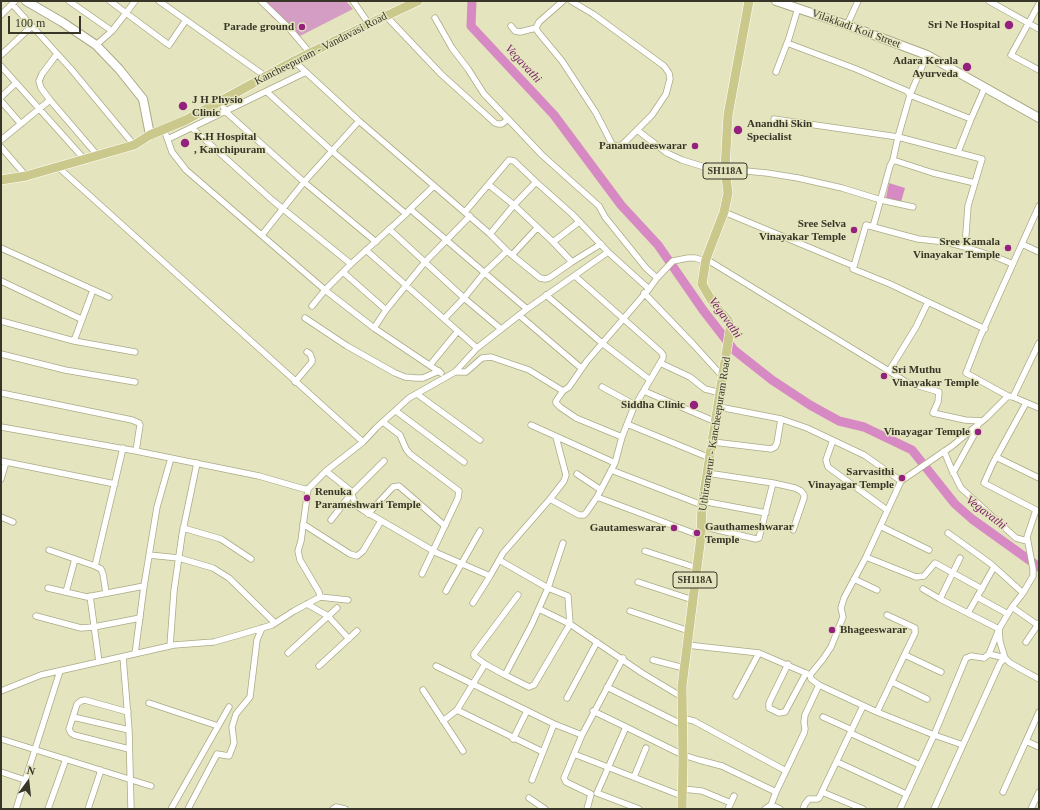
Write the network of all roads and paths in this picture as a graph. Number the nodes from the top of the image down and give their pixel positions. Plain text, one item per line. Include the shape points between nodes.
1 (26, 1) edge
2 (69, 1) edge
3 (110, 1) edge
4 (135, 1) edge
5 (158, 1) edge
6 (261, 1) edge
7 (353, 1) edge
8 (563, 1) edge
9 (571, 1) edge
10 (749, 1) edge
11 (776, 1) edge
12 (858, 1) edge
13 (989, 1) edge
14 (412, 2) edge
15 (14, 3) edge
16 (1039, 4) edge
17 (798, 8) junction
18 (126, 13) junction
19 (1, 16) edge
20 (386, 16) junction
21 (436, 18) dead end
22 (186, 20) junction
23 (1028, 23) junction
24 (369, 24) junction
25 (847, 25) junction
26 (32, 26) junction
27 (511, 26) dead end
28 (536, 28) junction
29 (1039, 29) edge
30 (112, 31) junction
31 (787, 43) junction
32 (96, 45) junction
33 (57, 54) junction
34 (310, 54) junction
35 (1, 55) edge
36 (927, 55) junction
37 (294, 61) junction
38 (1, 66) edge
39 (1039, 70) edge
40 (306, 72) junction
41 (776, 72) dead end
42 (265, 76) junction
43 (16, 83) junction
44 (985, 87) junction
45 (267, 92) junction
46 (910, 95) junction
47 (1, 97) edge
48 (50, 100) junction
49 (1, 101) edge
50 (220, 101) junction
51 (40, 109) junction
52 (226, 112) junction
53 (971, 118) junction
54 (1039, 118) edge
55 (508, 119) junction
56 (774, 119) dead end
57 (359, 121) junction
58 (21, 124) junction
59 (192, 128) junction
60 (164, 129) junction
61 (637, 130) junction
62 (150, 135) junction
63 (898, 137) junction
64 (168, 139) junction
65 (1, 140) edge
66 (134, 145) junction
67 (1, 147) edge
68 (332, 150) junction
69 (958, 152) junction
70 (98, 156) junction
71 (85, 160) junction
72 (893, 160) junction
73 (58, 168) junction
74 (725, 170) junction
75 (26, 176) junction
76 (1, 180) edge
77 (304, 182) junction
78 (536, 182) junction
79 (975, 183) junction
80 (489, 185) junction
81 (434, 186) junction
82 (881, 200) junction
83 (514, 205) junction
84 (1039, 206) edge
85 (913, 207) dead end
86 (283, 209) junction
87 (410, 209) junction
88 (724, 212) junction
89 (406, 214) junction
90 (468, 214) junction
91 (579, 222) junction
92 (873, 227) junction
93 (537, 228) junction
94 (389, 229) junction
95 (490, 234) junction
96 (262, 235) junction
97 (446, 239) junction
98 (376, 242) junction
99 (554, 242) junction
100 (601, 244) junction
101 (1022, 244) junction
102 (965, 247) junction
103 (1, 248) edge
104 (366, 250) junction
105 (608, 252) junction
106 (1039, 252) edge
107 (509, 253) junction
108 (705, 260) junction
109 (425, 262) junction
110 (572, 262) junction
111 (350, 264) junction
112 (1013, 264) junction
113 (854, 266) junction
114 (342, 272) junction
115 (485, 272) junction
116 (575, 276) junction
117 (659, 276) junction
118 (1, 282) edge
119 (405, 285) junction
120 (93, 290) junction
121 (325, 290) junction
122 (647, 291) junction
123 (546, 295) junction
124 (109, 297) dead end
125 (464, 298) junction
126 (928, 302) junction
127 (312, 306) dead end
128 (527, 308) junction
129 (386, 310) junction
130 (519, 315) junction
131 (305, 318) dead end
132 (81, 319) junction
133 (444, 319) junction
134 (623, 319) junction
135 (1, 321) edge
136 (374, 328) junction
137 (501, 329) junction
138 (984, 329) junction
139 (458, 331) junction
140 (74, 341) junction
141 (602, 343) junction
142 (1039, 343) edge
143 (478, 348) junction
144 (135, 352) dead end
145 (307, 352) dead end
146 (1, 354) edge
147 (660, 363) junction
148 (430, 365) junction
149 (581, 368) junction
150 (439, 371) junction
151 (889, 371) junction
152 (455, 372) junction
153 (447, 376) junction
154 (724, 378) junction
155 (650, 380) junction
156 (135, 382) dead end
157 (295, 382) junction
158 (602, 387) dead end
159 (644, 390) junction
160 (563, 391) junction
161 (1, 393) edge
162 (721, 393) junction
163 (417, 394) junction
164 (1011, 396) junction
165 (1026, 403) junction
166 (635, 405) junction
167 (718, 408) junction
168 (1039, 408) edge
169 (396, 410) junction
170 (781, 420) junction
171 (383, 422) junction
172 (716, 422) junction
173 (980, 423) junction
174 (627, 424) junction
175 (531, 425) dead end
176 (1, 427) edge
177 (556, 437) junction
178 (622, 437) junction
179 (480, 440) dead end
180 (833, 440) junction
181 (363, 442) junction
182 (713, 442) junction
183 (123, 448) junction
184 (136, 451) junction
185 (944, 451) junction
186 (171, 458) junction
187 (710, 458) junction
188 (996, 458) junction
189 (4, 461) edge
190 (384, 461) dead end
191 (464, 462) dead end
192 (197, 463) junction
193 (615, 463) junction
194 (611, 470) junction
195 (326, 471) junction
196 (707, 473) junction
197 (954, 473) junction
198 (577, 474) dead end
199 (1039, 478) edge
200 (1, 479) edge
201 (901, 481) junction
202 (773, 483) junction
203 (115, 484) junction
204 (308, 489) junction
205 (601, 490) junction
206 (351, 494) junction
207 (597, 497) junction
208 (550, 498) junction
209 (702, 503) junction
210 (887, 510) junction
211 (1037, 511) edge
212 (766, 513) junction
213 (368, 514) junction
214 (1, 517) edge
215 (331, 520) dead end
216 (381, 521) junction
217 (13, 522) dead end
218 (303, 524) junction
219 (445, 526) junction
220 (701, 526) junction
221 (880, 526) junction
222 (183, 528) junction
223 (794, 530) dead end
224 (480, 531) dead end
225 (948, 533) dead end
226 (701, 536) junction
227 (1027, 541) junction
228 (563, 543) dead end
229 (49, 550) dead end
230 (929, 550) dead end
231 (434, 551) junction
232 (645, 552) dead end
233 (149, 555) junction
234 (866, 557) junction
235 (179, 558) junction
236 (960, 558) dead end
237 (75, 559) junction
238 (251, 559) dead end
239 (499, 560) junction
240 (462, 563) junction
241 (95, 566) junction
242 (994, 567) junction
243 (697, 568) junction
244 (953, 573) junction
245 (422, 574) dead end
246 (490, 576) junction
247 (854, 579) junction
248 (638, 582) dead end
249 (144, 586) junction
250 (48, 588) dead end
251 (548, 588) junction
252 (922, 589) dead end
253 (982, 589) junction
254 (877, 590) dead end
255 (446, 591) dead end
256 (66, 592) junction
257 (106, 593) junction
258 (1023, 593) junction
259 (518, 595) dead end
260 (90, 596) junction
261 (320, 597) junction
262 (977, 597) junction
263 (940, 599) junction
264 (348, 600) dead end
265 (693, 600) junction
266 (473, 603) dead end
267 (307, 604) junction
268 (1012, 607) junction
269 (337, 608) dead end
270 (539, 609) junction
271 (630, 611) dead end
272 (968, 613) junction
273 (1008, 614) junction
274 (36, 616) dead end
275 (328, 616) junction
276 (887, 616) dead end
277 (140, 618) junction
278 (275, 623) junction
279 (570, 624) junction
280 (1038, 624) edge
281 (94, 627) junction
282 (262, 628) junction
283 (999, 628) junction
284 (689, 631) junction
285 (357, 632) dead end
286 (348, 639) junction
287 (597, 642) junction
288 (1026, 642) dead end
289 (170, 646) junction
290 (687, 646) junction
291 (759, 652) junction
292 (288, 653) dead end
293 (135, 654) junction
294 (989, 654) junction
295 (905, 655) junction
296 (123, 657) junction
297 (623, 658) junction
298 (1005, 658) junction
299 (653, 660) dead end
300 (99, 662) junction
301 (485, 664) junction
302 (788, 664) junction
303 (319, 666) dead end
304 (436, 666) dead end
305 (684, 668) junction
306 (60, 671) junction
307 (941, 672) dead end
308 (808, 674) junction
309 (505, 675) junction
310 (1039, 679) edge
311 (892, 682) junction
312 (471, 684) junction
313 (819, 685) junction
314 (607, 688) junction
315 (423, 690) dead end
316 (1, 691) edge
317 (736, 696) dead end
318 (682, 697) junction
319 (567, 698) dead end
320 (928, 700) dead end
321 (149, 702) dead end
322 (864, 706) junction
323 (229, 707) dead end
324 (457, 710) junction
325 (527, 711) junction
326 (593, 711) junction
327 (128, 712) junction
328 (877, 712) junction
329 (1039, 712) edge
330 (73, 717) junction
331 (823, 717) dead end
332 (443, 721) junction
333 (682, 722) junction
334 (554, 724) junction
335 (218, 726) junction
336 (626, 727) junction
337 (129, 730) junction
338 (851, 732) junction
339 (582, 735) junction
340 (934, 735) junction
341 (513, 738) junction
342 (1, 739) edge
343 (1026, 741) junction
344 (963, 745) junction
345 (646, 748) dead end
346 (1039, 748) edge
347 (130, 749) junction
348 (35, 750) junction
349 (463, 751) dead end
350 (543, 752) junction
351 (574, 754) junction
352 (683, 755) junction
353 (66, 759) junction
354 (837, 762) junction
355 (920, 765) junction
356 (608, 768) junction
357 (101, 770) junction
358 (786, 771) junction
359 (1, 772) edge
360 (634, 777) junction
361 (130, 779) junction
362 (25, 780) junction
363 (532, 780) dead end
364 (151, 786) dead end
365 (682, 792) junction
366 (776, 792) junction
367 (822, 792) junction
368 (1003, 792) dead end
369 (1039, 792) edge
370 (594, 793) junction
371 (906, 794) junction
372 (734, 796) dead end
373 (530, 798) dead end
374 (731, 803) junction
375 (772, 805) junction
376 (588, 806) edge
377 (548, 808) edge
378 (16, 809) edge
379 (48, 809) edge
380 (88, 809) edge
381 (131, 809) edge
382 (171, 809) edge
383 (188, 809) edge
384 (333, 809) edge
385 (345, 809) edge
386 (639, 809) edge
387 (682, 809) edge
388 (728, 809) edge
389 (765, 809) edge
390 (780, 809) edge
391 (803, 809) edge
392 (863, 809) edge
393 (900, 809) edge
394 (934, 809) edge
395 (1031, 809) edge

1 - 32 street
2 - 30 street
3 - 18 street
4 - 18 street
5 - 22 street
6 - 34 street
7 - 24 street
8 - 28 street via 539,22
9 - 61 street via 664,66 669,73 666,94 652,115
10 - 74 main road, Uthiramerur - Kancheepuram Road / SH118A via 728,115
11 - 17 street, Vilakkadi Koil Street
12 - 25 street
13 - 23 street
14 - 20 main road, Kancheepuram - Vandavasi Road
15 - 19 street
15 - 26 street
16 - 23 street
17 - 25 street, Vilakkadi Koil Street
17 - 31 street
18 - 22 street via 169,45
18 - 30 street
20 - 24 main road, Kancheepuram - Vandavasi Road
20 - 55 street via 442,74 495,123 502,124
21 - 55 street via 452,48 484,94
22 - 42 street
23 - 29 street
23 - 39 street via 1010,55
24 - 34 main road, Kancheepuram - Vandavasi Road
25 - 36 street, Vilakkadi Koil Street
26 - 33 street
26 - 35 street
27 - 28 street via 520,32
28 - 61 street via 562,61 596,113 612,144 622,145
30 - 32 street
31 - 41 street
31 - 46 street via 907,91
32 - 62 street via 143,99
33 - 48 street via 39,81
33 - 66 street
34 - 37 main road, Kancheepuram - Vandavasi Road
36 - 44 street, Vilakkadi Koil Street
36 - 46 street
37 - 40 street
37 - 42 main road, Kancheepuram - Vandavasi Road
38 - 43 street
40 - 45 street
40 - 57 street
42 - 50 main road, Kancheepuram - Vandavasi Road
43 - 47 street
43 - 51 street
44 - 53 street
44 - 54 street, Vilakkadi Koil Street
45 - 52 street
45 - 68 street
46 - 53 street
46 - 63 street
48 - 51 street
48 - 70 street
49 - 58 street
50 - 52 street
50 - 60 main road, Kancheepuram - Vandavasi Road
51 - 58 street
51 - 71 street
52 - 59 street
52 - 77 street
53 - 69 street
55 - 117 street via 542,155 599,206 646,268
56 - 63 street
57 - 68 street
57 - 81 street
58 - 65 street
59 - 64 street
59 - 86 street
60 - 62 main road, Kancheepuram - Vandavasi Road
60 - 64 street
61 - 74 street via 667,153 682,160 711,169
62 - 66 main road, Kancheepuram - Vandavasi Road
63 - 69 street
63 - 72 street
64 - 96 street via 172,152 186,170
66 - 70 main road, Kancheepuram - Vandavasi Road
67 - 75 street
68 - 77 street
68 - 89 street
69 - 79 street via 982,159
70 - 71 main road, Kancheepuram - Vandavasi Road
71 - 73 main road, Kancheepuram - Vandavasi Road
72 - 79 street
72 - 82 street
73 - 75 main road, Kancheepuram - Vandavasi Road
73 - 157 street
74 - 82 street via 798,178
74 - 88 main road, Uthiramerur - Kancheepuram Road / SH118A via 728,193
75 - 76 main road, Kancheepuram - Vandavasi Road
77 - 86 street
77 - 98 street
78 - 80 street via 509,160
78 - 83 street
78 - 91 street
79 - 102 street via 968,206
80 - 83 street
80 - 90 street
81 - 87 street
81 - 90 street
82 - 85 street
82 - 92 street
83 - 93 street
83 - 95 street
84 - 101 street
86 - 96 street
86 - 111 street
87 - 89 street
87 - 97 street
88 - 108 main road, Uthiramerur - Kancheepuram Road / SH118A
88 - 113 street
89 - 94 street
90 - 95 street
90 - 97 street
91 - 99 street
91 - 100 street
92 - 102 street via 918,239
92 - 113 street via 866,225
93 - 99 street
93 - 107 street
94 - 98 street
94 - 109 street
95 - 107 street
96 - 121 street
97 - 109 street
97 - 115 street
98 - 104 street
99 - 110 street
100 - 105 street
100 - 110 street
101 - 106 street
101 - 112 street
102 - 112 street
103 - 120 street
104 - 111 street
104 - 119 street
105 - 116 street
105 - 122 street
107 - 110 street via 540,278 545,279
107 - 115 street
108 - 117 street via 688,258 673,261
108 - 151 street
108 - 154 main road, Uthiramerur - Kancheepuram Road / SH118A via 702,284 713,303 728,320 730,330
109 - 119 street
109 - 125 street
111 - 114 street
112 - 138 street
113 - 126 street via 853,269
114 - 121 street
114 - 129 street
115 - 125 street
115 - 128 street
116 - 123 street
116 - 134 street
117 - 122 street
118 - 132 street
119 - 129 street
119 - 133 street
120 - 124 street
120 - 132 street
121 - 127 street
121 - 136 street
122 - 134 street
122 - 154 street
123 - 128 street
123 - 141 street
125 - 133 street
125 - 137 street
126 - 138 street
126 - 151 street
128 - 130 street
129 - 136 street
130 - 137 street
130 - 149 street
131 - 150 street via 395,373 422,378
132 - 140 street
133 - 139 street
134 - 141 street
134 - 147 street via 661,352 663,358
135 - 140 street
136 - 148 street
137 - 143 street
138 - 164 street via 966,373
139 - 143 street
139 - 148 street
140 - 144 street
141 - 149 street
141 - 155 street
142 - 164 street
143 - 152 street
145 - 157 street via 312,362
146 - 156 street via 65,370
147 - 155 street
147 - 162 street via 690,377 705,389
148 - 150 street
149 - 160 street via 570,387
150 - 153 street
151 - 173 street via 906,382 939,392 933,413
152 - 153 street
152 - 160 street via 466,372 482,358 491,357 529,370
153 - 163 street
154 - 162 main road, Uthiramerur - Kancheepuram Road / SH118A
155 - 159 street
157 - 181 street
158 - 166 street
159 - 166 street
159 - 172 street
160 - 178 street via 556,404 576,418
161 - 184 street via 139,423
162 - 167 main road, Uthiramerur - Kancheepuram Road / SH118A
163 - 169 street
163 - 179 street
164 - 165 street
164 - 173 street
165 - 168 street
165 - 188 street
166 - 174 street
167 - 170 street
167 - 172 main road, Uthiramerur - Kancheepuram Road / SH118A
169 - 171 street
169 - 191 street
170 - 180 street
170 - 182 street via 775,447 771,449
171 - 181 street
171 - 219 street via 400,435 410,454 459,491
172 - 182 main road, Uthiramerur - Kancheepuram Road / SH118A
173 - 185 street
173 - 197 street
174 - 178 street
174 - 187 street
175 - 177 street
176 - 183 street
177 - 193 street
177 - 208 street via 566,475
178 - 193 street
180 - 201 street via 864,455
180 - 210 street via 826,460 828,467
181 - 195 street
182 - 187 main road, Uthiramerur - Kancheepuram Road / SH118A
183 - 184 street
183 - 203 street
184 - 186 street
185 - 197 street
185 - 201 street
186 - 192 street
186 - 233 street via 157,509
187 - 196 main road, Uthiramerur - Kancheepuram Road / SH118A
188 - 199 street
188 - 211 street via 984,481 985,484
189 - 200 street
189 - 203 street
190 - 206 street
192 - 204 street
192 - 222 street
193 - 194 street
194 - 205 street
194 - 209 street
195 - 204 street
195 - 206 street via 350,490
196 - 202 street
196 - 209 main road, Uthiramerur - Kancheepuram Road / SH118A
197 - 227 street via 961,488 976,502 1016,538
198 - 205 street
201 - 210 street
202 - 212 street
202 - 223 street via 795,488 804,495
203 - 241 street
204 - 218 street
205 - 207 street
206 - 213 street via 357,506
206 - 215 street
207 - 208 street via 584,515 579,515
207 - 226 street
208 - 239 street
209 - 212 street
209 - 220 main road, Uthiramerur - Kancheepuram Road / SH118A
210 - 221 street
211 - 227 street
212 - 220 street via 761,536 756,539
213 - 216 street
213 - 219 street via 393,487 399,486
214 - 217 street
216 - 218 street via 363,551 357,556
216 - 231 street
218 - 261 street via 298,551 300,560
219 - 231 street
220 - 226 main road, Uthiramerur - Kancheepuram Road / SH118A
221 - 230 street
221 - 234 street
222 - 235 street
222 - 238 street via 221,539
224 - 240 street
225 - 242 street
226 - 243 main road, Uthiramerur - Kancheepuram Road / SH118A
227 - 258 street via 1033,576
228 - 251 street
229 - 237 street
231 - 240 street
231 - 245 street
232 - 243 street
233 - 235 street
233 - 249 street
234 - 244 street via 916,577 924,576 935,563
234 - 247 street
235 - 278 street via 213,568 229,578
235 - 289 street
236 - 244 street
237 - 241 street
237 - 256 street
239 - 246 street
239 - 251 street
240 - 246 street
240 - 255 street
241 - 257 street via 101,569
242 - 253 street
242 - 258 street
243 - 265 main road, Uthiramerur - Kancheepuram Road / SH118A
244 - 253 street
244 - 263 street
246 - 266 street
247 - 254 street
247 - 308 street via 841,608 843,617 831,647
248 - 265 street
249 - 257 street
249 - 277 street
250 - 256 street
251 - 270 street
251 - 279 street via 568,596
252 - 263 street
253 - 262 street
256 - 260 street
257 - 260 street
258 - 268 street
259 - 301 street via 474,654
260 - 281 street
261 - 264 street
261 - 267 street
262 - 272 street
262 - 273 street
263 - 272 street
265 - 284 main road, Uthiramerur - Kancheepuram Road / SH118A
267 - 275 street
267 - 278 street
268 - 273 street
268 - 280 street
269 - 275 street
270 - 279 street
270 - 309 street
271 - 284 street
272 - 283 street
273 - 283 street
274 - 281 street via 74,627
275 - 286 street
275 - 292 street
276 - 295 street via 915,628
277 - 281 street
277 - 293 street
278 - 282 street
279 - 287 street
279 - 309 street via 534,685 529,687
280 - 288 street
281 - 300 street
282 - 289 street via 214,642
282 - 383 street via 257,640 250,697 236,714 232,727 232,750 229,756 217,754
283 - 294 street
283 - 298 street
284 - 290 main road, Uthiramerur - Kancheepuram Road / SH118A
285 - 286 street
286 - 303 street
287 - 297 street
287 - 319 street
289 - 293 street
290 - 291 street
290 - 305 main road, Uthiramerur - Kancheepuram Road / SH118A
291 - 302 street
291 - 317 street
293 - 296 street
294 - 298 street
294 - 340 street via 984,658 966,658
295 - 307 street
295 - 311 street
296 - 300 street
296 - 327 street
297 - 314 street
297 - 318 street via 642,673
298 - 310 street
298 - 344 street via 1000,663
299 - 305 street
300 - 306 street
301 - 309 street
301 - 312 street
302 - 308 street
302 - 308 street via 769,708 779,713 785,712
304 - 312 street
305 - 318 main road, Uthiramerur - Kancheepuram Road / SH118A
306 - 316 street via 41,675
306 - 348 street
308 - 313 street
311 - 320 street
311 - 328 street
312 - 324 street
312 - 325 street
313 - 322 street
313 - 358 street via 805,715 804,733
314 - 326 street
314 - 333 street
315 - 332 street
318 - 333 main road, Uthiramerur - Kancheepuram Road / SH118A
321 - 335 street
322 - 328 street
322 - 338 street
323 - 335 street
324 - 332 street
324 - 341 street
325 - 334 street
325 - 341 street
326 - 336 street
326 - 339 street
327 - 330 street via 85,700 77,704
327 - 337 street
328 - 340 street
329 - 343 street
330 - 337 street
330 - 347 street via 69,729 74,735
331 - 338 street
332 - 349 street
333 - 352 main road, Uthiramerur - Kancheepuram Road / SH118A
333 - 358 street via 694,721
334 - 339 street
334 - 350 street
335 - 382 street
336 - 352 street
336 - 356 street
337 - 347 street
338 - 354 street
338 - 355 street
339 - 351 street
340 - 344 street
340 - 355 street
341 - 350 street
342 - 348 street
343 - 346 street
343 - 368 street
344 - 394 street
345 - 360 street
347 - 361 street
348 - 353 street
348 - 362 street
350 - 363 street
351 - 356 street
351 - 370 street via 565,780
352 - 365 main road, Uthiramerur - Kancheepuram Road / SH118A
352 - 366 street via 722,766
353 - 357 street
353 - 379 street
354 - 367 street
354 - 371 street
355 - 371 street
356 - 360 street
356 - 370 street
357 - 361 street
357 - 380 street
358 - 366 street
359 - 362 street
360 - 365 street
361 - 364 street
361 - 381 street
362 - 378 street
365 - 374 street via 702,791
365 - 387 main road, Uthiramerur - Kancheepuram Road / SH118A
366 - 375 street
367 - 391 street via 820,798 809,799
367 - 392 street
369 - 395 street
370 - 376 street
370 - 386 street
371 - 393 street
372 - 374 street
373 - 377 street
374 - 388 street
375 - 389 street
375 - 390 street
384 - 385 street via 336,806

